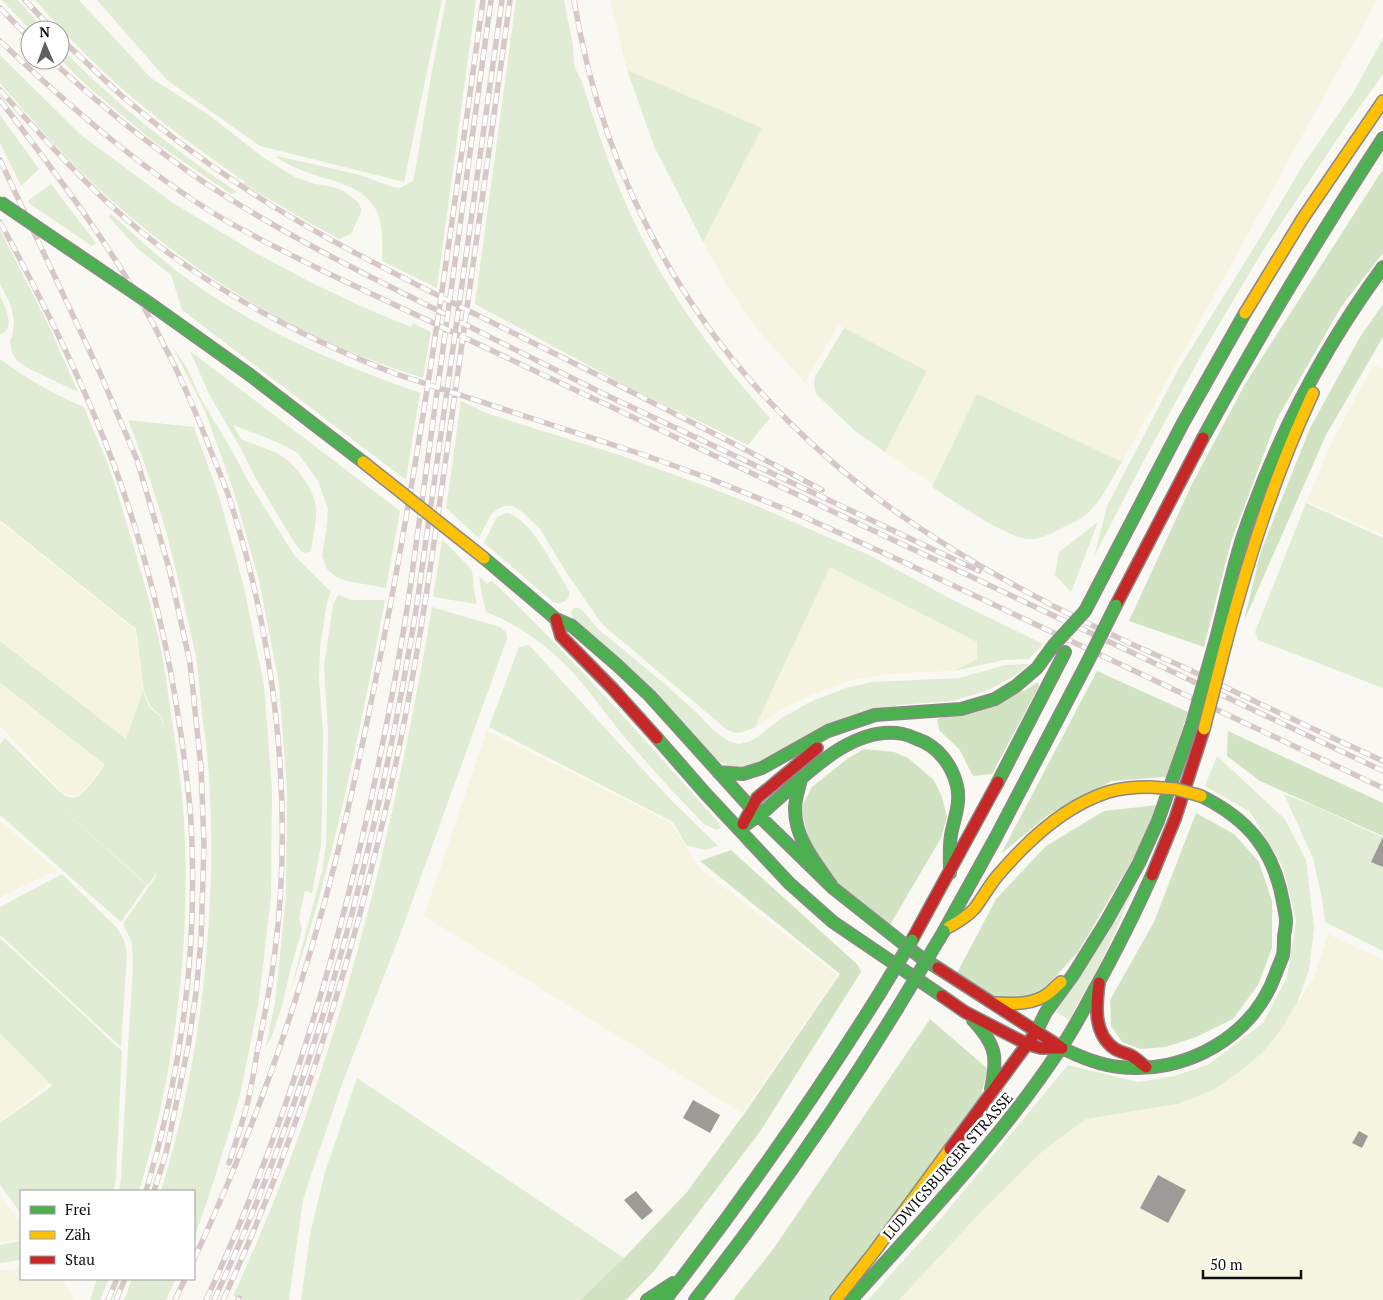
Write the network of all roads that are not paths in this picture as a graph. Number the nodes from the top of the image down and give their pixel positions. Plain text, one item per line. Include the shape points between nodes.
1 (1382, 100) edge
2 (1383, 138) edge
3 (0, 202) edge
4 (1383, 267) edge
5 (1383, 281) edge
6 (1085, 611) junction
7 (556, 619) junction
8 (1221, 641) junction
9 (852, 723) junction
10 (718, 772) junction
11 (801, 780) junction
12 (755, 812) junction
13 (740, 829) junction
14 (950, 873) junction
15 (833, 888) junction
16 (944, 931) junction
17 (1073, 975) junction
18 (1099, 983) junction
19 (993, 1003) junction
20 (965, 1012) junction
21 (1037, 1031) junction
22 (1028, 1044) junction
23 (1062, 1048) junction
24 (1147, 1068) junction
25 (990, 1096) junction
26 (684, 1276) junction
27 (647, 1300) edge
28 (665, 1300) edge
29 (695, 1300) edge
30 (836, 1300) edge
31 (851, 1300) edge

1 - 6 main road via 1245,313 1183,422
2 - 16 main road, bridge via 1266,325 1205,434
3 - 7 main road, bridge via 250,375 484,558
4 - 8 main road via 1318,362 1291,414 1240,545
5 - 8 main road via 1340,344 1304,411 1270,495
6 - 9 main road, bridge via 1037,668 995,699 961,709 875,715
6 - 14 main road, bridge
7 - 10 main road via 572,626 617,664
7 - 13 main road via 560,636
8 - 17 main road, LUDWIGSBURGER STRASSE, bridge via 1158,821 1139,863
8 - 18 main road, LUDWIGSBURGER STRASSE, bridge via 1204,729 1175,818 1125,933
9 - 10 main road via 828,731 762,768 743,774
9 - 12 main road via 757,798
10 - 12 main road
11 - 12 main road
11 - 14 main road via 833,753 867,735 901,733 916,736 930,744 949,765 958,795 957,816 951,836
11 - 15 main road via 795,810 797,830
12 - 13 main road
12 - 15 main road
13 - 20 main road via 789,883 833,922
14 - 26 main road, bridge via 826,1079
15 - 19 main road via 919,956
16 - 24 main road, bridge via 975,908 996,877 1040,832 1086,801 1109,792 1150,787 1176,789 1201,796 1225,809 1262,844 1275,868 1283,895 1286,931 1281,963 1266,997 1238,1030 1216,1046 1186,1060
16 - 29 main road, bridge via 848,1090
17 - 19 main road via 1032,1002
17 - 21 main road, LUDWIGSBURGER STRASSE via 1046,1012
18 - 23 main road, LUDWIGSBURGER STRASSE
18 - 24 main road via 1096,1014 1108,1044
19 - 21 main road
20 - 22 main road
20 - 25 main road via 986,1034 995,1052
21 - 22 main road, LUDWIGSBURGER STRASSE
21 - 23 main road
22 - 23 main road
22 - 25 main road, LUDWIGSBURGER STRASSE
23 - 24 main road via 1097,1062
23 - 31 main road, LUDWIGSBURGER STRASSE via 1002,1129
25 - 30 main road, LUDWIGSBURGER STRASSE
26 - 27 main road
26 - 28 main road

